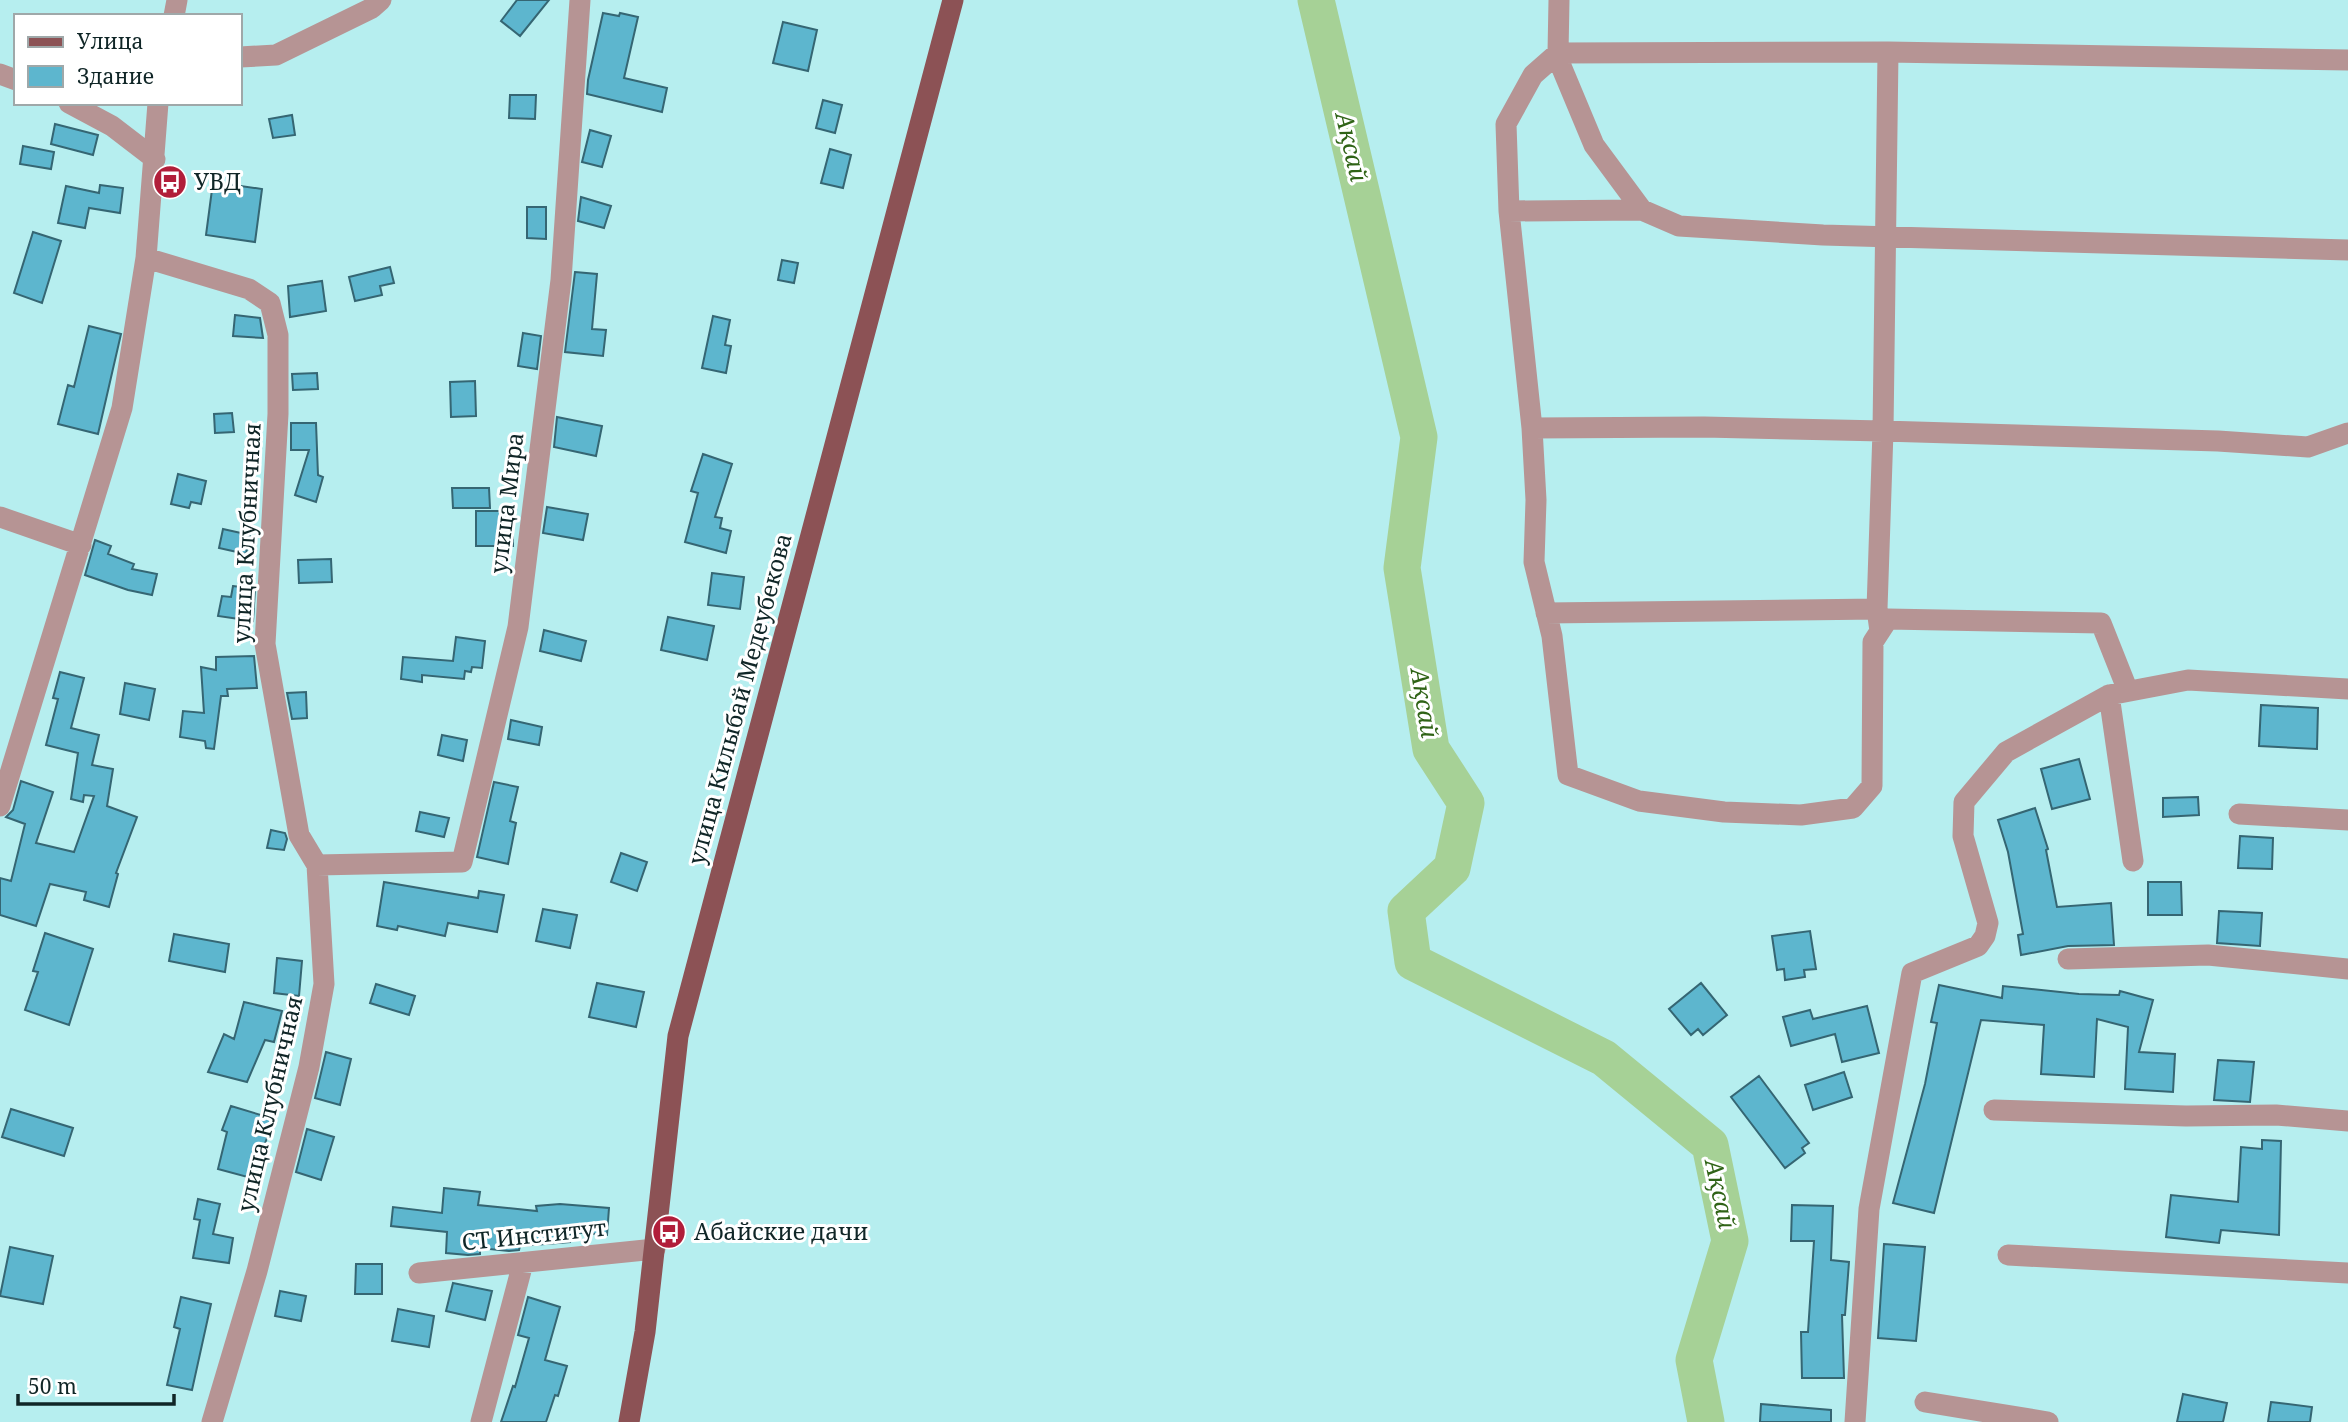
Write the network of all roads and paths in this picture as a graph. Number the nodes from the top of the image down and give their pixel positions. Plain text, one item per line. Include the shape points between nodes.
1 (381, 0) edge
2 (580, 0) edge
3 (953, 0) edge
4 (1559, 0) edge
5 (1558, 52) junction
6 (1888, 52) junction
7 (242, 57) edge
8 (2348, 60) edge
9 (73, 105) edge
10 (158, 105) edge
11 (155, 159) junction
12 (1642, 210) junction
13 (1509, 211) junction
14 (1886, 235) junction
15 (2348, 250) edge
16 (146, 258) junction
17 (1532, 428) junction
18 (1883, 431) junction
19 (2348, 433) edge
20 (0, 517) edge
21 (81, 545) junction
22 (1877, 609) junction
23 (1546, 613) junction
24 (1880, 631) junction
25 (2348, 688) edge
26 (2118, 693) junction
27 (0, 806) edge
28 (2239, 814) dead end
29 (2348, 820) edge
30 (2133, 862) dead end
31 (317, 865) junction
32 (2068, 959) dead end
33 (2348, 969) edge
34 (1994, 1110) dead end
35 (2348, 1121) edge
36 (655, 1249) junction
37 (2008, 1255) dead end
38 (523, 1263) junction
39 (418, 1273) dead end
40 (2348, 1273) edge
41 (1925, 1402) dead end
42 (212, 1422) edge
43 (481, 1422) edge
44 (629, 1422) edge
45 (1855, 1422) edge
46 (2048, 1422) edge

1 - 7 street via 276,55
2 - 31 street, улица Мира via 561,280 518,627 461,862
3 - 36 main road, улица Килыбай Медеубекова via 678,1036
4 - 5 street
5 - 6 street
5 - 12 street via 1594,145
5 - 13 street via 1533,75 1506,124
6 - 8 street
6 - 14 street
9 - 11 street via 112,126
10 - 11 street
11 - 16 street
12 - 13 street
12 - 14 street via 1679,226
13 - 17 street
14 - 15 street
14 - 18 street
16 - 21 street via 122,408
16 - 31 street, улица Клубничная via 249,289 270,303 278,335 278,414 265,644 299,835
17 - 18 street
17 - 23 street via 1534,562
18 - 19 street via 2308,447
18 - 22 street
20 - 21 street
21 - 27 street
22 - 23 street
22 - 24 street
23 - 24 street via 1568,775 1639,802 1737,812 1801,815 1853,808 1872,786 1873,642
24 - 26 street via 1888,619 2101,623
25 - 26 street via 2188,680
26 - 30 street
26 - 45 street via 2006,752 1964,802 1963,836 1988,923 1978,946 1912,973 1869,1209
28 - 29 street
31 - 42 street, улица Клубничная via 324,984 311,1055 257,1271
32 - 33 street via 2208,955
34 - 35 street via 2276,1115
36 - 38 street, СТ Институт
36 - 44 main road, улица Килыбай Медеубекова
37 - 40 street
38 - 39 street, СТ Институт
38 - 43 street
41 - 46 street

